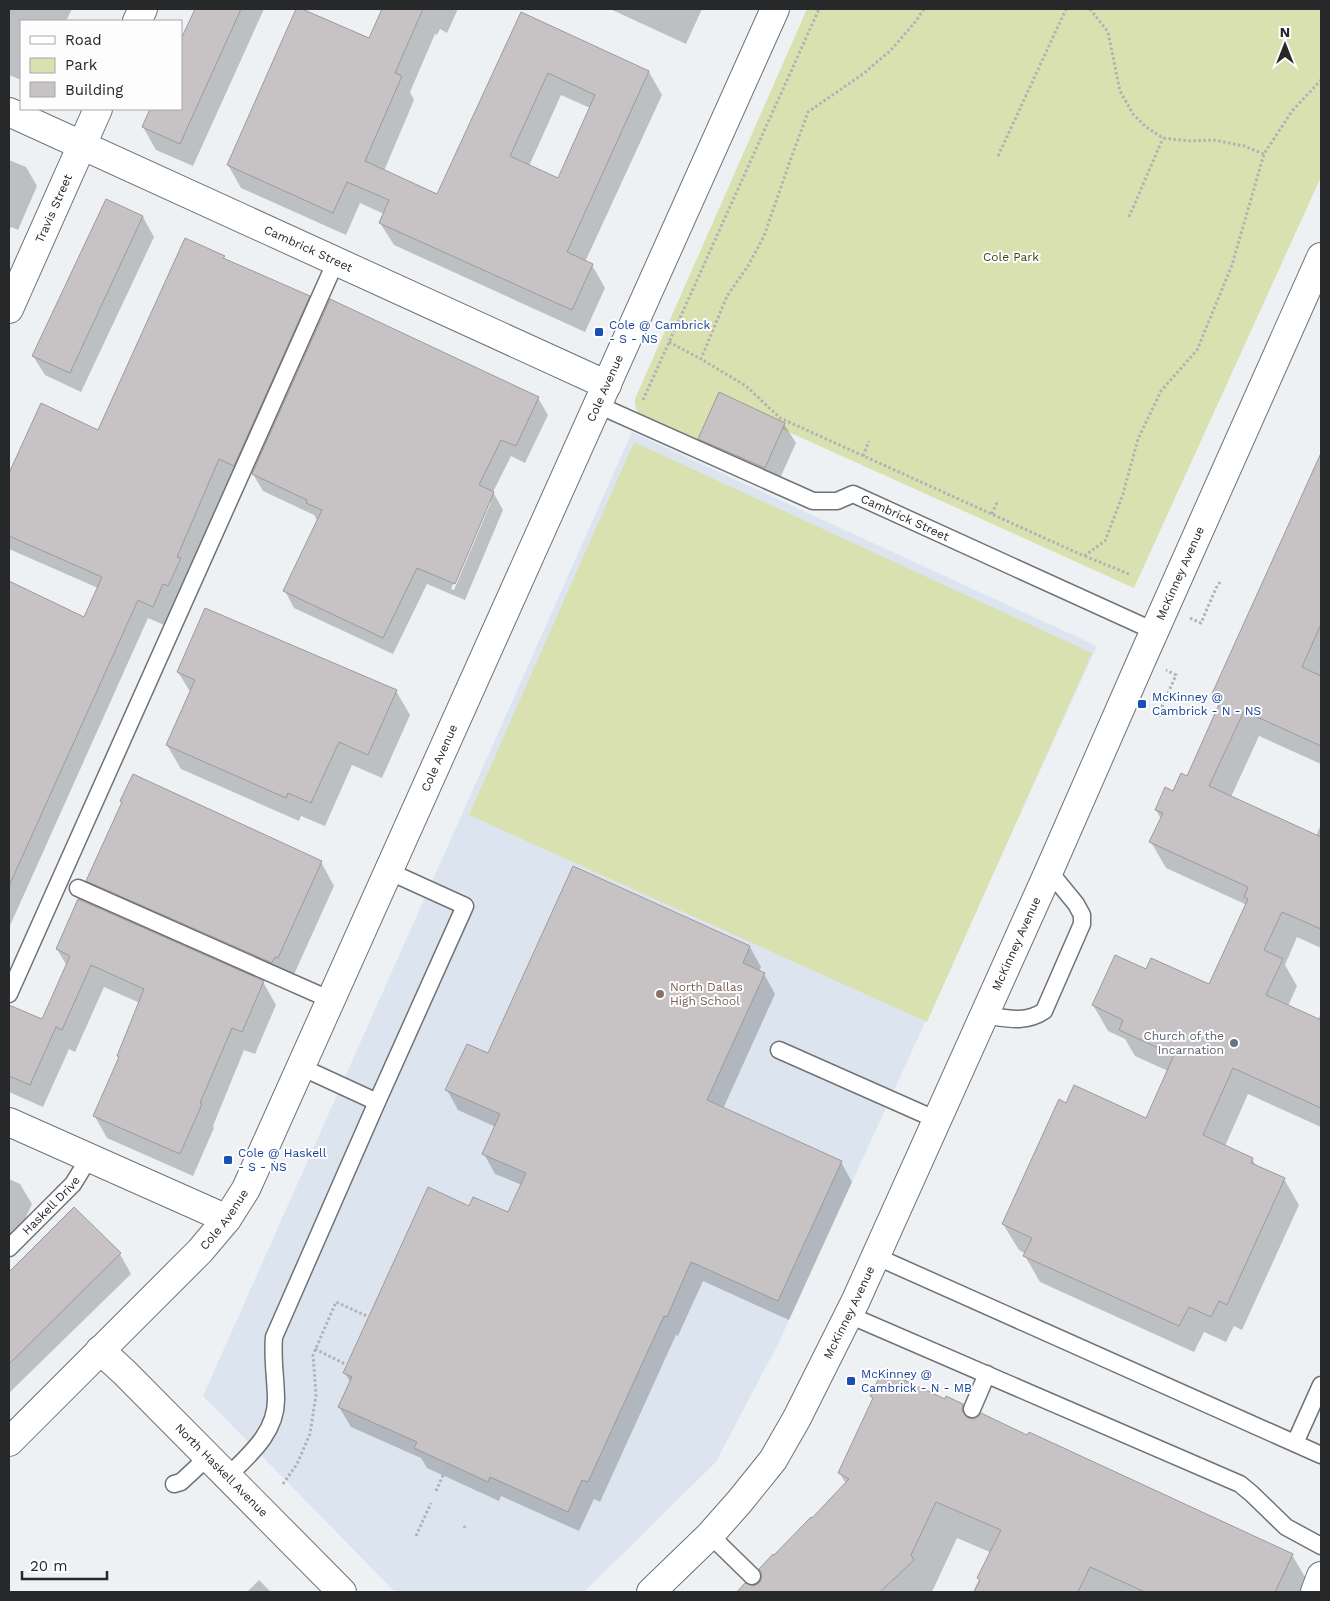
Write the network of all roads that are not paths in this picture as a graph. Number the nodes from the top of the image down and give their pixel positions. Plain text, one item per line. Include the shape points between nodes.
1 (774, 9) edge
2 (98, 110) edge
3 (9, 112) edge
4 (82, 146) junction
5 (1321, 257) edge
6 (336, 262) junction
7 (9, 309) edge
8 (602, 395) junction
9 (1154, 631) junction
10 (1049, 870) junction
11 (388, 872) junction
12 (78, 888) dead end
13 (9, 994) edge
14 (331, 1000) junction
15 (983, 1015) junction
16 (779, 1050) dead end
17 (301, 1067) junction
18 (377, 1102) junction
19 (937, 1120) junction
20 (9, 1122) edge
21 (89, 1158) junction
22 (226, 1219) junction
23 (9, 1248) edge
24 (876, 1256) junction
25 (849, 1315) junction
26 (100, 1350) junction
27 (987, 1374) junction
28 (1321, 1385) edge
29 (972, 1409) dead end
30 (9, 1442) edge
31 (1295, 1443) junction
32 (1321, 1455) edge
33 (208, 1457) junction
34 (227, 1477) junction
35 (174, 1484) dead end
36 (710, 1535) junction
37 (1321, 1546) edge
38 (752, 1576) dead end
39 (1321, 1576) edge
40 (342, 1592) edge
41 (651, 1592) edge
42 (1315, 1592) edge

1 - 8 street, Cole Avenue
2 - 4 street, Travis Street
3 - 4 street, Cambrick Street
4 - 6 street, Cambrick Street
4 - 7 street, Travis Street
5 - 9 street, McKinney Avenue
6 - 8 street, Cambrick Street
6 - 13 lane
8 - 9 lane, Cambrick Street via 634,421 813,501 837,501 853,494
8 - 11 street, Cole Avenue
9 - 10 street, McKinney Avenue
10 - 15 street, McKinney Avenue
10 - 15 lane via 1076,904 1082,915 1082,924 1044,1012 1023,1020
11 - 14 street, Cole Avenue
11 - 18 lane via 465,906
12 - 14 lane
14 - 17 street, Cole Avenue
15 - 19 street, McKinney Avenue
16 - 19 lane
17 - 18 lane
17 - 22 street, Cole Avenue via 246,1189
18 - 34 lane via 274,1337 272,1353 276,1400 268,1431
19 - 24 street, McKinney Avenue
20 - 21 street
21 - 22 street
21 - 23 lane, Haskell Drive via 73,1184
22 - 26 street, Cole Avenue via 200,1251
24 - 25 street, McKinney Avenue
24 - 31 lane
25 - 27 lane
25 - 36 street, McKinney Avenue via 773,1460
26 - 30 street, Cole Avenue
26 - 33 street, North Haskell Avenue
27 - 29 lane
27 - 37 lane via 1240,1484 1286,1527
28 - 31 lane
31 - 32 lane
33 - 34 street, North Haskell Avenue
33 - 35 lane via 181,1482
34 - 40 street, North Haskell Avenue
36 - 38 lane
36 - 41 street, McKinney Avenue
39 - 42 street

